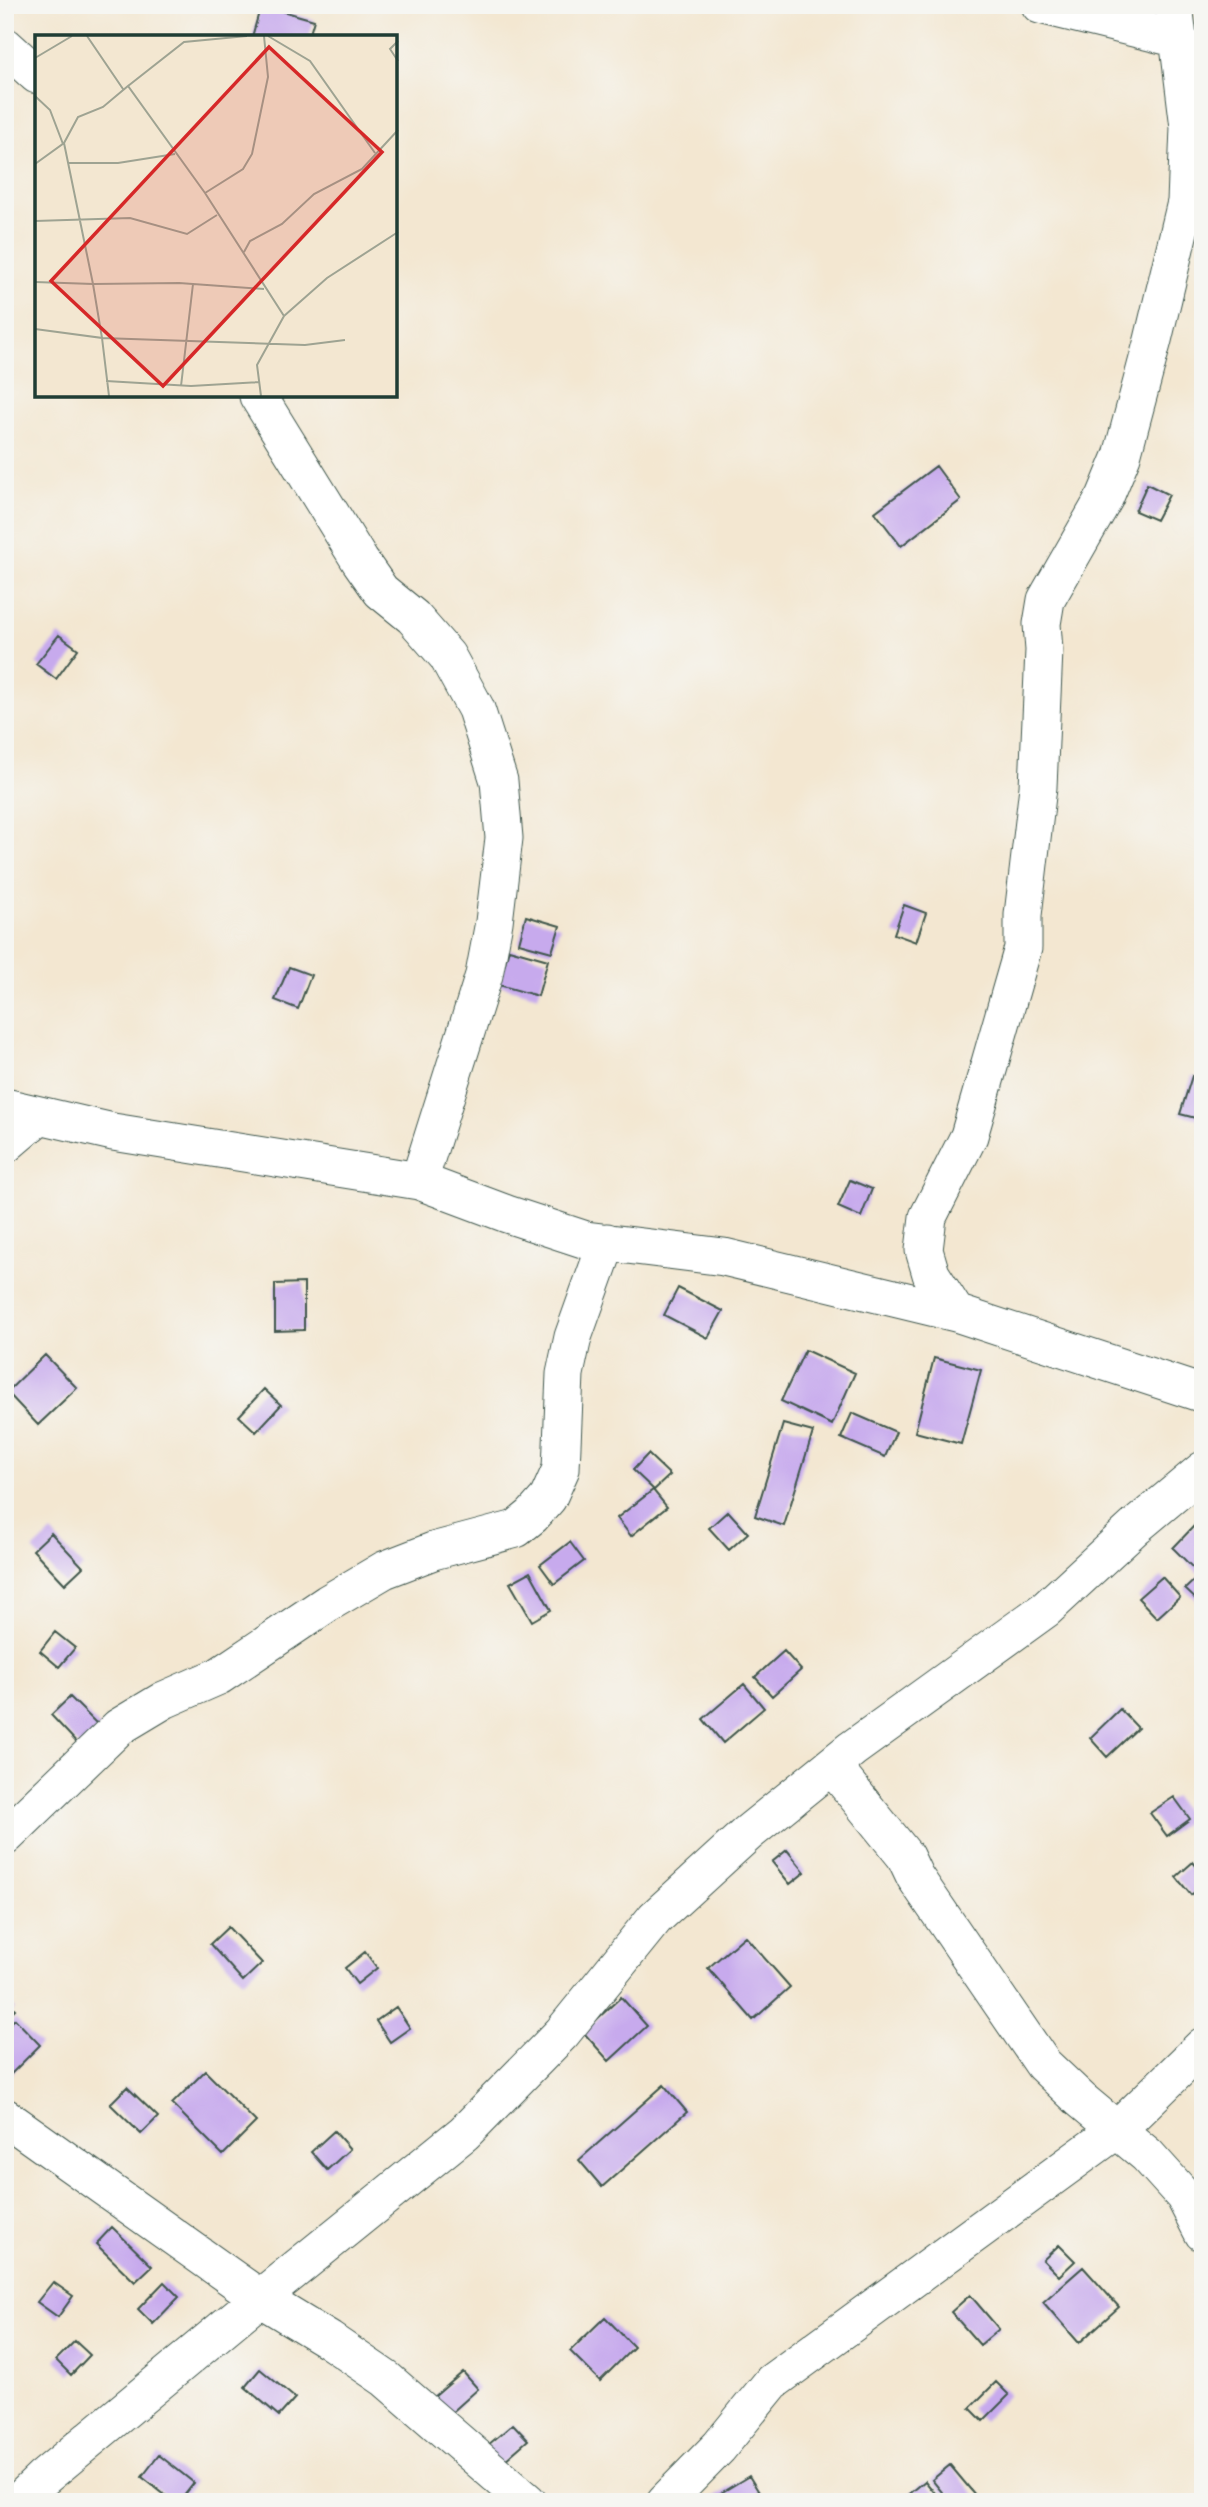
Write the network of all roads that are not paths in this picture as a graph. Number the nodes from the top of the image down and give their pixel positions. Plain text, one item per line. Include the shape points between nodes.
1 (1040, 5) edge
2 (1177, 22) edge
3 (5, 46) edge
4 (35, 73) edge
5 (259, 397) edge
6 (22, 1112) edge
7 (5, 1145) edge
8 (419, 1181) junction
9 (607, 1242) junction
10 (956, 1313) junction
11 (1203, 1394) edge
12 (1203, 1470) edge
13 (832, 1766) junction
14 (5, 1837) edge
15 (1203, 2046) edge
16 (5, 2117) edge
17 (1118, 2129) junction
18 (1203, 2233) edge
19 (260, 2298) junction
20 (18, 2502) edge
21 (528, 2502) edge
22 (665, 2502) edge

1 - 2 street
2 - 10 street via 1189,127 1186,202 1122,456 1105,497 1046,600 1038,787 1023,948 969,1136 928,1217 924,1250 931,1274
3 - 4 street
5 - 8 street via 381,590 413,617 447,656 476,709 499,781 504,838 494,922 469,1024
6 - 7 street
6 - 8 street via 126,1134
8 - 9 street via 523,1220
9 - 10 street via 724,1257
9 - 14 street via 573,1337 565,1374 561,1469 548,1498 532,1516 516,1530 433,1551 384,1570 219,1676 164,1700 119,1727
10 - 11 street
12 - 13 street via 1046,1609
13 - 17 street via 905,1856 1043,2064
13 - 19 street via 748,1833 655,1917 562,2033 464,2133
15 - 17 street
16 - 19 street
17 - 18 street via 1184,2196
17 - 22 street via 772,2382 719,2447
19 - 20 street
19 - 21 street via 386,2379

